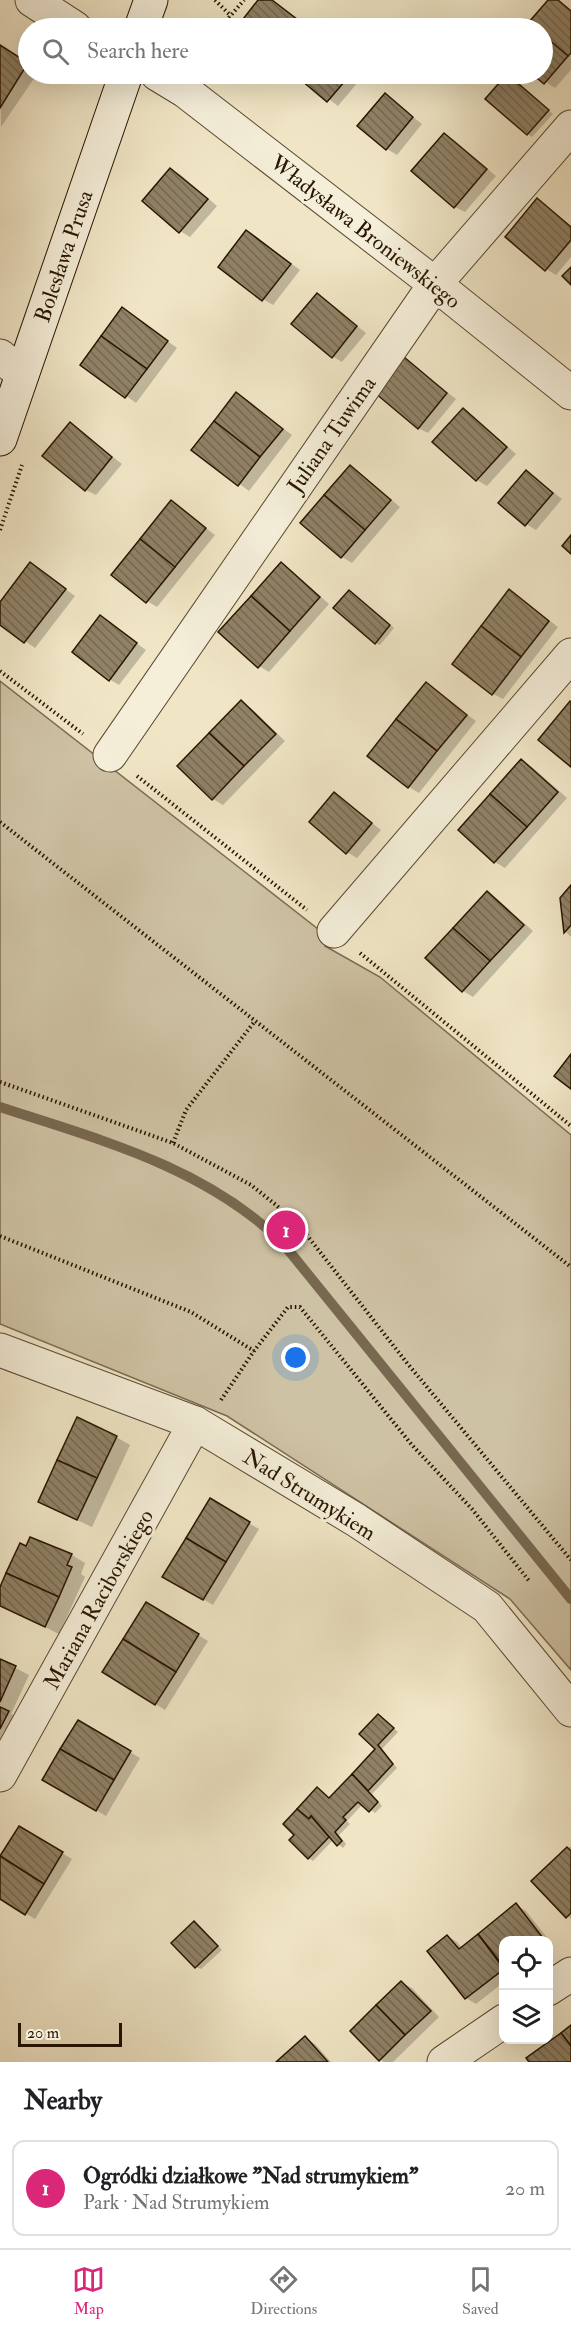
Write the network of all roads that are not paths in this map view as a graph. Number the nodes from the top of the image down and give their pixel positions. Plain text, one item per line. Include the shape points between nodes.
1 (32, 0) edge
2 (151, 0) edge
3 (60, 18) edge
4 (145, 18) edge
5 (122, 84) edge
6 (173, 84) edge
7 (571, 127) edge
8 (435, 284) junction
9 (11, 365) edge
10 (571, 393) edge
11 (0, 439) edge
12 (571, 655) edge
13 (110, 755) road end
14 (334, 931) road end
15 (0, 1350) edge
16 (199, 1426) junction
17 (571, 1710) edge
18 (0, 1775) edge
19 (571, 1974) edge
20 (553, 1986) edge
21 (499, 2024) edge
22 (444, 2062) edge

1 - 3 street
2 - 4 street
5 - 9 street, Bolesława Prusa
6 - 8 street, Władysława Broniewskiego
7 - 8 street, Juliana Tuwima
8 - 10 street, Władysława Broniewskiego
8 - 13 street, Juliana Tuwima
9 - 11 street, Bolesława Prusa
12 - 14 street
15 - 16 street, Nad Strumykiem
16 - 17 street, Nad Strumykiem via 356,1520 487,1606
16 - 18 street, Mariana Raciborskiego
19 - 20 street
21 - 22 street

